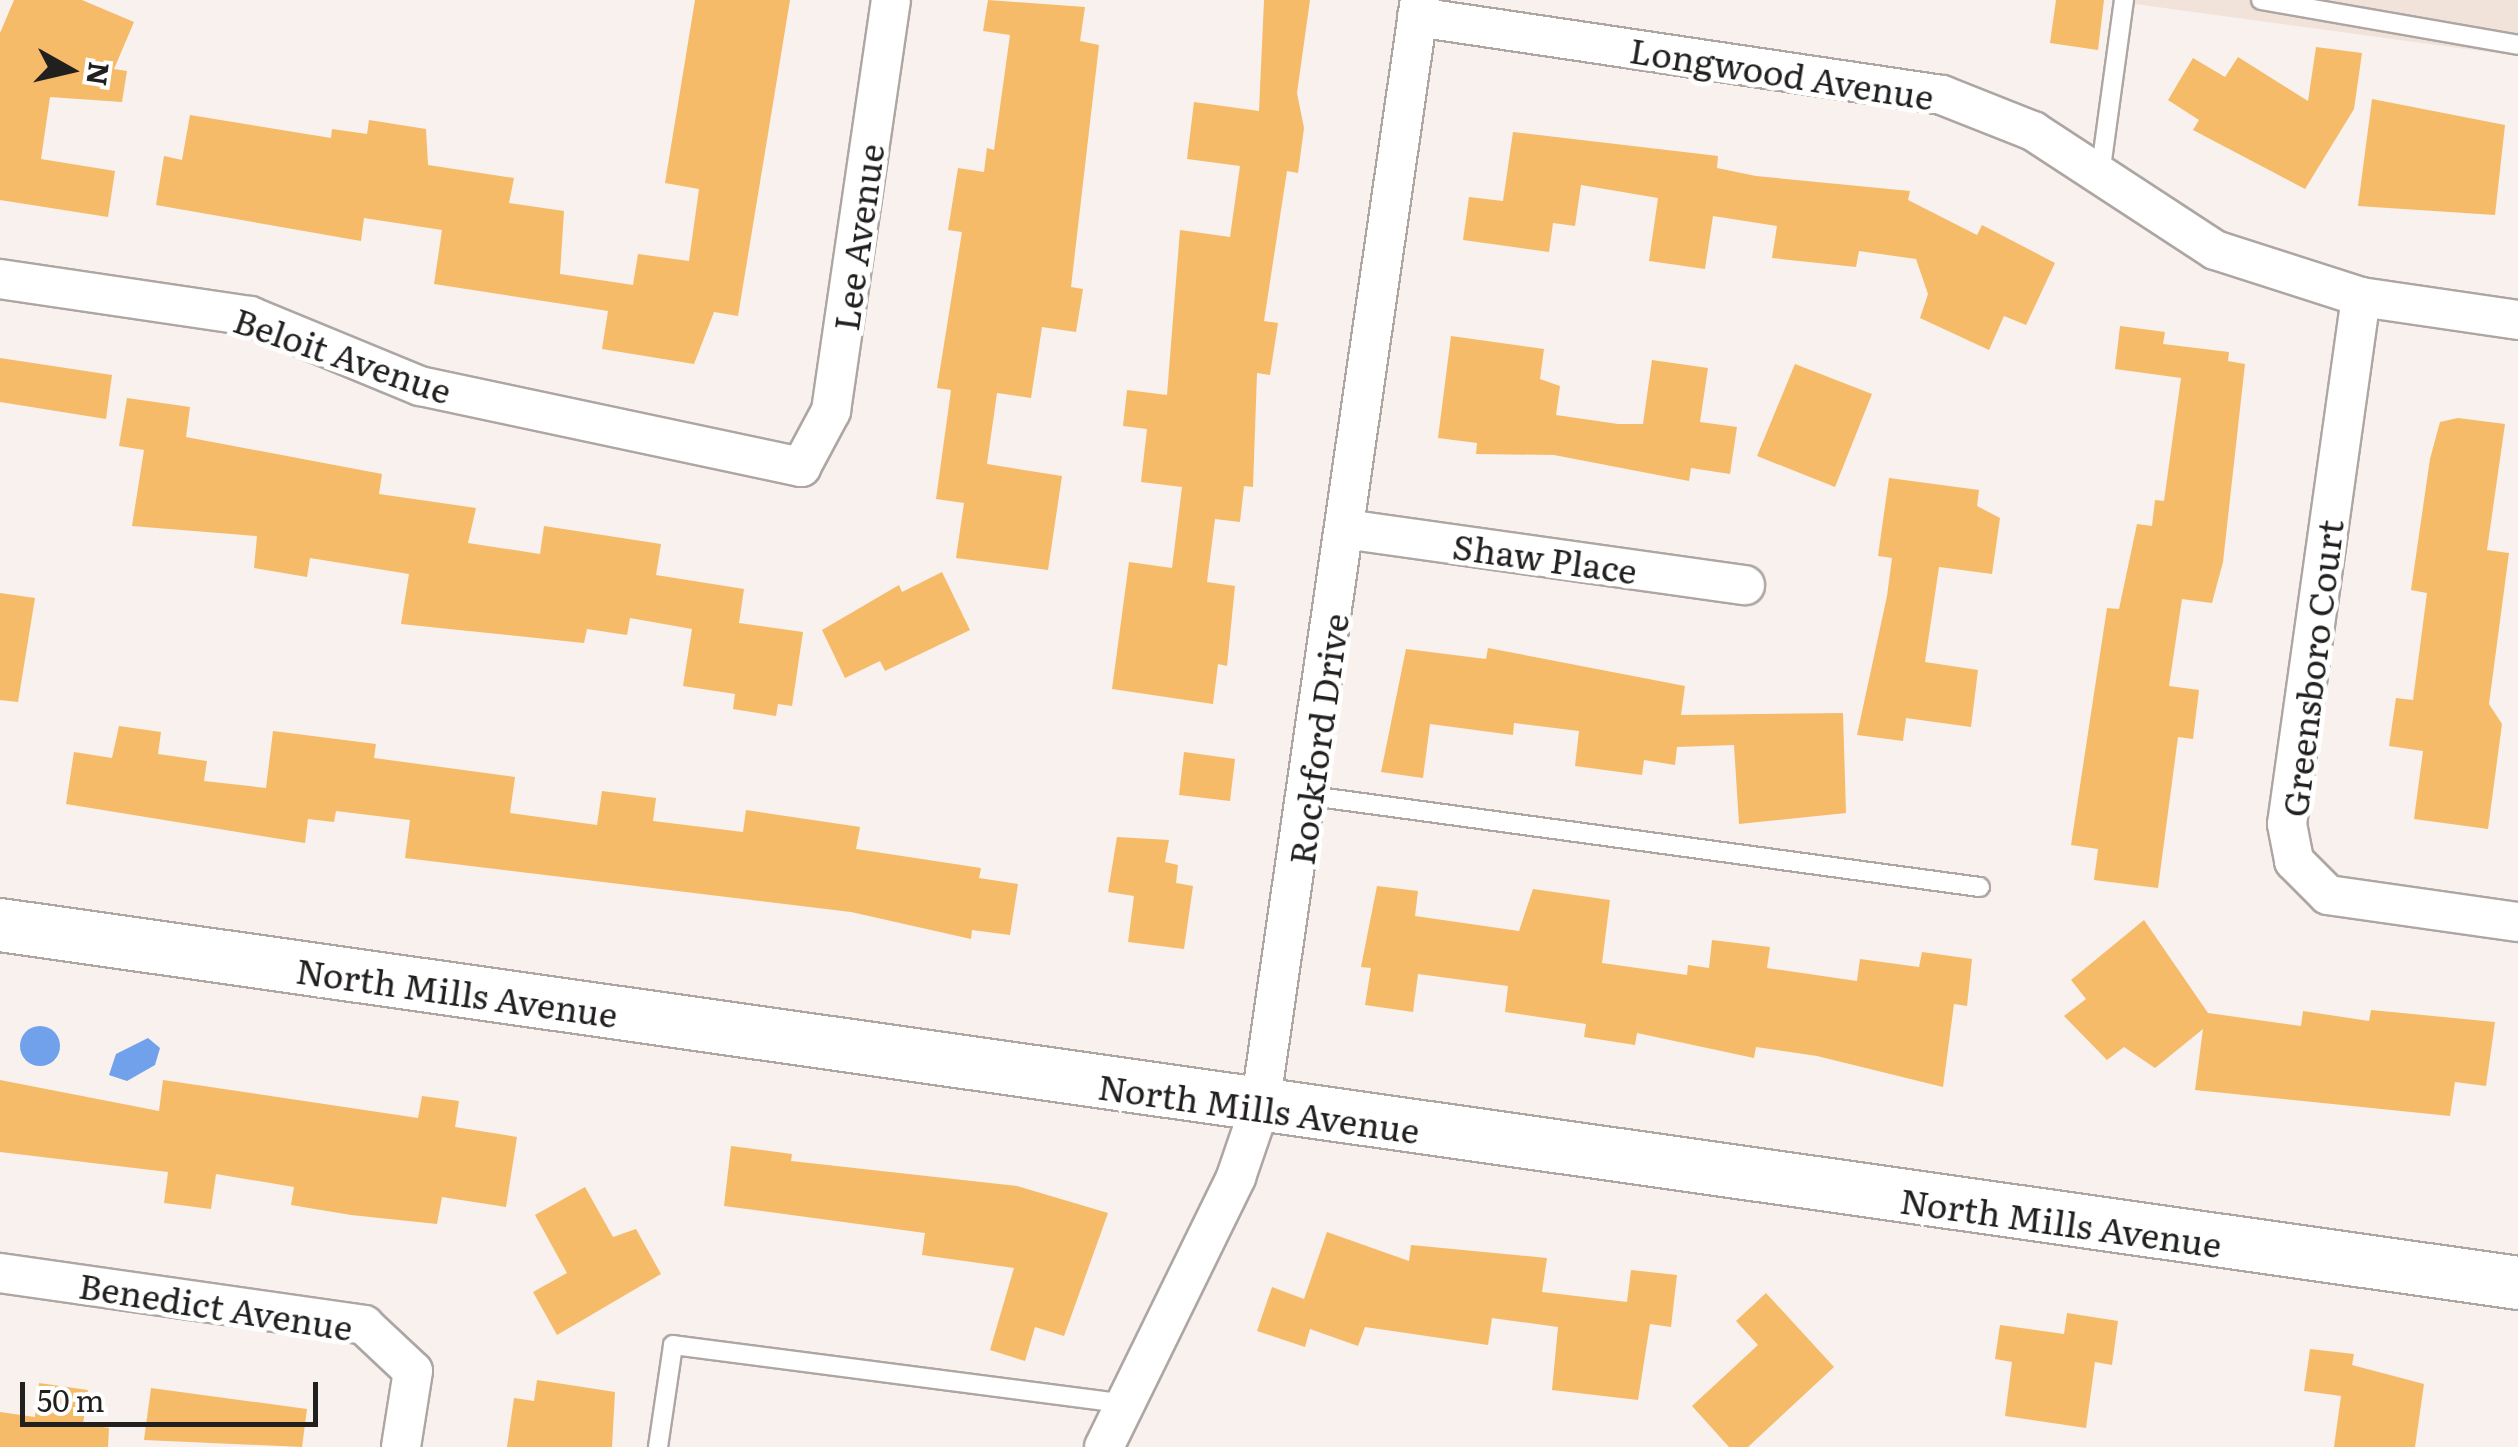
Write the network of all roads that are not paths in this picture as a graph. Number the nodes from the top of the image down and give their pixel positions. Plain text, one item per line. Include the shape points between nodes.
1 (892, 0) edge
2 (2124, 0) edge
3 (2262, 0) edge
4 (1419, 8) edge
5 (2518, 45) edge
6 (2100, 180) junction
7 (0, 279) edge
8 (2361, 298) junction
9 (2518, 320) edge
10 (801, 468) joint
11 (1346, 529) junction
12 (1745, 584) dead end
13 (1311, 796) junction
14 (1980, 887) dead end
15 (2518, 922) edge
16 (0, 926) edge
17 (1260, 1107) junction
18 (0, 1272) edge
19 (2518, 1283) edge
20 (1126, 1404) junction
21 (401, 1447) edge
22 (658, 1447) edge
23 (1104, 1447) edge

1 - 10 street, Lee Avenue via 831,411
2 - 6 lane
3 - 5 lane
4 - 6 street, Longwood Avenue via 1942,95 2033,132
4 - 11 street, Rockford Drive
6 - 8 street, Longwood Avenue via 2214,250
7 - 10 street, Beloit Avenue via 250,316 420,386
8 - 9 street, Longwood Avenue
8 - 15 street, Greensboro Court via 2288,824 2294,861 2328,895
11 - 12 street, Shaw Place
11 - 13 street, Rockford Drive
13 - 14 lane
13 - 17 street, Rockford Drive
16 - 17 main road, North Mills Avenue
17 - 19 main road, North Mills Avenue
17 - 20 street, Rockford Drive
18 - 21 street, Benedict Avenue via 364,1324 413,1371
20 - 22 lane via 673,1345
20 - 23 street, Rockford Drive

